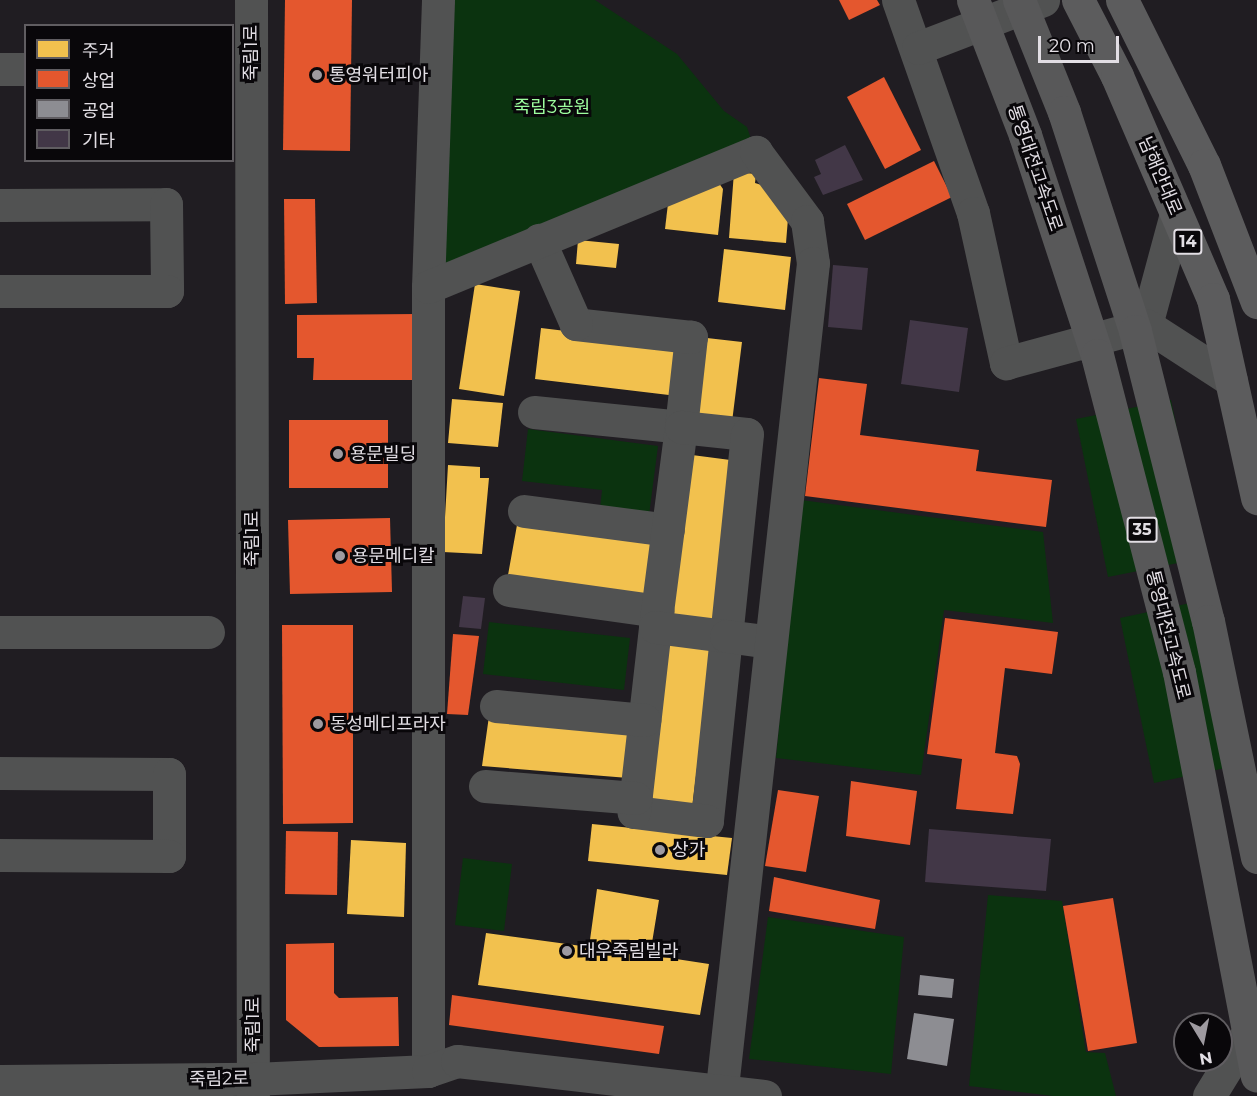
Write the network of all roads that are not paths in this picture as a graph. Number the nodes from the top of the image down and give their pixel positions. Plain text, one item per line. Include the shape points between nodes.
1 (251, 0) edge
2 (438, 0) edge
3 (898, 0) edge
4 (973, 0) edge
5 (1019, 0) edge
6 (1043, 0) edge
7 (1078, 0) edge
8 (1122, 0) edge
9 (918, 48) junction
10 (242, 67) edge
11 (0, 69) edge
12 (24, 69) edge
13 (0, 205) edge
14 (1176, 214) junction
15 (539, 240) junction
16 (428, 286) junction
17 (0, 291) edge
18 (1257, 302) edge
19 (1146, 325) junction
20 (1231, 380) junction
21 (534, 412) dead end
22 (681, 427) junction
23 (1257, 498) edge
24 (524, 511) dead end
25 (668, 530) junction
26 (509, 590) dead end
27 (657, 619) junction
28 (0, 632) edge
29 (208, 632) dead end
30 (726, 636) junction
31 (771, 642) junction
32 (496, 705) dead end
33 (644, 720) junction
34 (0, 773) edge
35 (485, 786) dead end
36 (636, 798) junction
37 (0, 855) edge
38 (1257, 857) edge
39 (1257, 1018) edge
40 (1257, 1076) edge
41 (434, 1078) edge
42 (0, 1081) edge
43 (253, 1087) edge
44 (722, 1093) edge
45 (765, 1096) edge
46 (1209, 1096) edge

1 - 10 street, 죽림1로
2 - 16 street
3 - 9 street
4 - 40 highway, 통영대전고속도로 / 35, bridge via 1025,135 1097,355 1179,672
5 - 38 highway, 35, bridge via 1064,112 1135,331 1195,568
6 - 9 street
7 - 14 main road, 남해안대로 / 14
8 - 18 main road, 14 via 1204,165
9 - 19 street via 943,134 973,213 1006,363
10 - 43 street, 죽림1로
11 - 12 street
13 - 17 street via 166,204 167,291
14 - 19 street
14 - 20 main road, 남해안대로 / 14 via 1213,299
15 - 16 street
15 - 22 street via 576,324 691,337
15 - 31 street via 756,152 807,221 813,263
16 - 41 street
19 - 20 street
20 - 23 main road, 남해안대로 / 14
21 - 22 street
22 - 25 street
22 - 30 street via 747,434
24 - 25 street
25 - 27 street
26 - 27 street
27 - 30 street
27 - 33 street
28 - 29 street
30 - 31 street
30 - 36 street via 706,821 634,812
31 - 44 street
32 - 33 street
33 - 36 street
34 - 37 street via 169,774 169,856
35 - 36 street
39 - 46 street
41 - 43 street, 죽림2로
41 - 44 street, 죽림2로 via 457,1061
42 - 43 street, 죽림2로
44 - 45 street, 죽림2로

